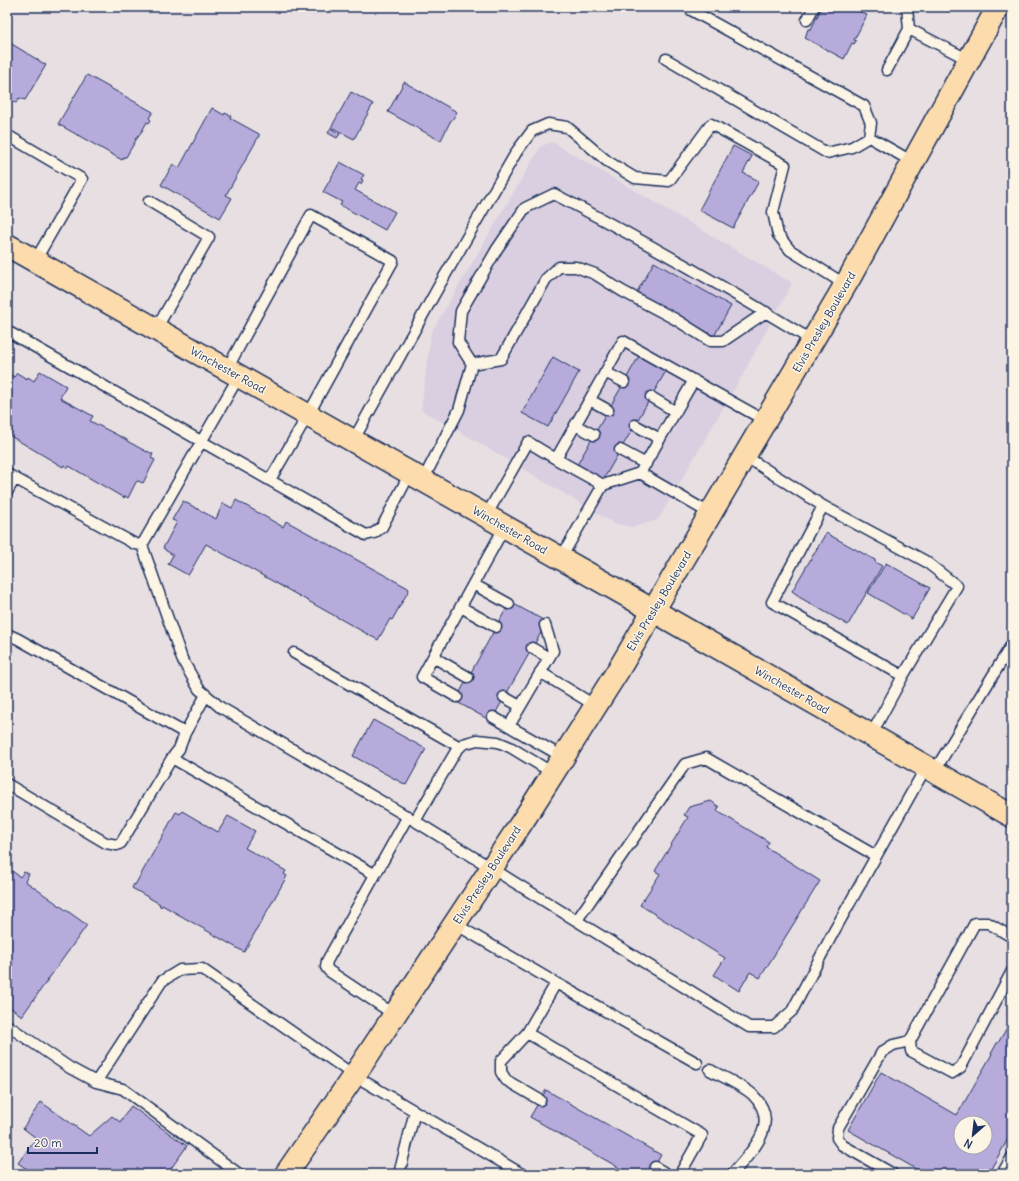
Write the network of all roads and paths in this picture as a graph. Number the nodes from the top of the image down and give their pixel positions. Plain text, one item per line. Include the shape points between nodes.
1 (814, 7) edge
2 (907, 7) edge
3 (998, 7) edge
4 (691, 10) dead end
5 (807, 20) dead end
6 (909, 29) junction
7 (666, 59) dead end
8 (969, 60) junction
9 (887, 70) dead end
10 (7, 135) edge
11 (869, 137) junction
12 (913, 162) junction
13 (149, 202) dead end
14 (7, 245) edge
15 (35, 261) junction
16 (846, 285) junction
17 (766, 312) junction
18 (156, 330) junction
19 (7, 331) edge
20 (812, 342) junction
21 (472, 364) junction
22 (606, 372) junction
23 (233, 373) junction
24 (694, 380) junction
25 (624, 382) dead end
26 (651, 397) dead end
27 (590, 400) junction
28 (608, 410) dead end
29 (676, 412) junction
30 (308, 415) junction
31 (766, 421) junction
32 (635, 424) dead end
33 (575, 425) junction
34 (594, 435) dead end
35 (660, 439) junction
36 (202, 441) junction
37 (353, 441) junction
38 (620, 450) dead end
39 (745, 456) junction
40 (556, 458) junction
41 (646, 464) junction
42 (640, 473) junction
43 (11, 476) edge
44 (417, 477) junction
45 (270, 480) junction
46 (603, 485) junction
47 (7, 492) edge
48 (823, 506) junction
49 (711, 514) junction
50 (486, 516) junction
51 (505, 526) junction
52 (142, 545) junction
53 (561, 558) junction
54 (473, 584) junction
55 (509, 604) dead end
56 (460, 607) junction
57 (654, 611) junction
58 (545, 625) dead end
59 (496, 627) dead end
60 (7, 634) edge
61 (1012, 644) edge
62 (532, 648) dead end
63 (294, 653) dead end
64 (433, 657) junction
65 (549, 658) junction
66 (540, 672) junction
67 (903, 676) junction
68 (468, 677) dead end
69 (206, 695) junction
70 (457, 697) dead end
71 (504, 697) dead end
72 (520, 706) junction
73 (596, 706) junction
74 (493, 717) dead end
75 (509, 726) junction
76 (185, 733) junction
77 (871, 735) junction
78 (460, 746) junction
79 (172, 758) junction
80 (558, 765) junction
81 (930, 770) junction
82 (7, 784) edge
83 (1012, 816) edge
84 (411, 818) junction
85 (876, 856) junction
86 (492, 867) junction
87 (374, 874) junction
88 (577, 920) junction
89 (455, 924) junction
90 (1012, 937) edge
91 (1012, 971) edge
92 (556, 983) junction
93 (395, 1015) junction
94 (7, 1026) edge
95 (527, 1033) junction
96 (910, 1041) junction
97 (697, 1063) dead end
98 (710, 1070) dead end
99 (355, 1076) junction
100 (96, 1082) junction
101 (540, 1100) dead end
102 (415, 1111) junction
103 (1012, 1157) edge
104 (655, 1167) dead end
105 (238, 1174) edge
106 (286, 1174) edge
107 (399, 1174) edge
108 (522, 1174) edge
109 (667, 1174) edge
110 (680, 1174) edge
111 (732, 1174) edge
112 (893, 1174) edge
113 (1002, 1174) edge

1 - 5 lane
2 - 6 lane
3 - 8 main road, Elvis Presley Boulevard
4 - 11 lane via 864,106 871,123
6 - 8 lane
6 - 9 lane
7 - 11 lane via 827,153 852,147
8 - 12 main road, Elvis Presley Boulevard
10 - 15 lane via 82,179
11 - 12 lane
12 - 16 main road, Elvis Presley Boulevard
13 - 18 lane via 209,237
14 - 15 main road, Winchester Road
15 - 18 main road, Winchester Road
16 - 20 main road, Elvis Presley Boulevard
16 - 37 lane via 790,250 778,234 773,212 785,165 710,124 669,181 635,178 607,161 567,127 548,124 532,132 517,151
17 - 20 lane
17 - 21 lane via 723,341 710,341 595,274 576,267 559,267 546,280 500,359
17 - 21 lane via 554,194 525,208 497,249 461,311 458,342
18 - 23 main road, Winchester Road
19 - 36 lane
20 - 31 main road, Elvis Presley Boulevard
21 - 44 lane via 459,410
22 - 24 lane via 623,341
22 - 25 lane
22 - 27 lane
23 - 30 main road, Winchester Road
23 - 30 lane via 311,215 393,261
23 - 36 lane
24 - 29 lane
24 - 31 lane
26 - 29 lane
27 - 28 lane
27 - 33 lane
29 - 35 lane
30 - 37 main road, Winchester Road
30 - 45 lane
31 - 39 main road, Elvis Presley Boulevard
32 - 35 lane
33 - 34 lane
33 - 40 lane
35 - 41 lane
36 - 45 lane
36 - 52 lane
37 - 44 main road, Winchester Road
38 - 41 lane
39 - 48 lane
39 - 49 main road, Elvis Presley Boulevard
40 - 46 lane
40 - 50 lane via 528,442
41 - 42 lane
42 - 46 lane
42 - 49 lane
43 - 47 lane
43 - 52 lane via 135,544
44 - 45 lane via 382,527 366,535
44 - 50 main road, Winchester Road
46 - 53 lane
48 - 67 lane via 772,602
48 - 67 lane via 924,561 957,586
49 - 57 main road, Elvis Presley Boulevard
50 - 51 main road, Winchester Road
51 - 53 main road, Winchester Road
51 - 54 lane
52 - 69 lane via 182,659 199,689
53 - 57 main road, Winchester Road
54 - 55 lane
54 - 56 lane
56 - 59 lane
56 - 64 lane
57 - 73 main road, Elvis Presley Boulevard
57 - 77 main road, Winchester Road
58 - 65 lane via 553,651
60 - 76 lane
61 - 81 lane
62 - 65 lane
63 - 78 lane
64 - 68 lane
64 - 70 lane via 422,677
65 - 66 lane
66 - 72 lane
66 - 73 lane
67 - 77 lane
69 - 76 lane
69 - 84 lane via 220,707
71 - 72 lane
72 - 75 lane
73 - 80 main road, Elvis Presley Boulevard
74 - 75 lane
75 - 80 lane
76 - 79 lane via 179,749
77 - 81 main road, Winchester Road
78 - 80 lane via 477,740 498,742
78 - 84 lane
79 - 82 lane via 121,843 117,845 106,843
79 - 87 lane
80 - 86 main road, Elvis Presley Boulevard
81 - 83 main road, Winchester Road
81 - 85 lane
84 - 86 lane
84 - 87 lane
85 - 88 lane via 706,758 684,764
85 - 88 lane via 792,1011 774,1027 749,1027
86 - 88 lane
86 - 89 main road, Elvis Presley Boulevard
87 - 93 lane via 326,967
89 - 92 lane
89 - 93 main road, Elvis Presley Boulevard
90 - 96 lane via 988,923 975,923
91 - 96 lane via 961,1067 952,1073 911,1051
92 - 95 lane
92 - 97 lane
93 - 99 main road, Elvis Presley Boulevard
94 - 100 lane
95 - 101 lane via 501,1061 501,1072 506,1080
95 - 110 lane via 702,1135
96 - 112 lane via 893,1045 882,1052 838,1128 837,1138 842,1145
98 - 111 lane via 752,1094 764,1114 763,1134 758,1144
99 - 100 lane via 202,969 180,970 162,981
99 - 102 lane
99 - 106 main road, Elvis Presley Boulevard
100 - 105 lane via 123,1089
102 - 107 lane
102 - 108 lane
103 - 113 lane
104 - 109 lane

